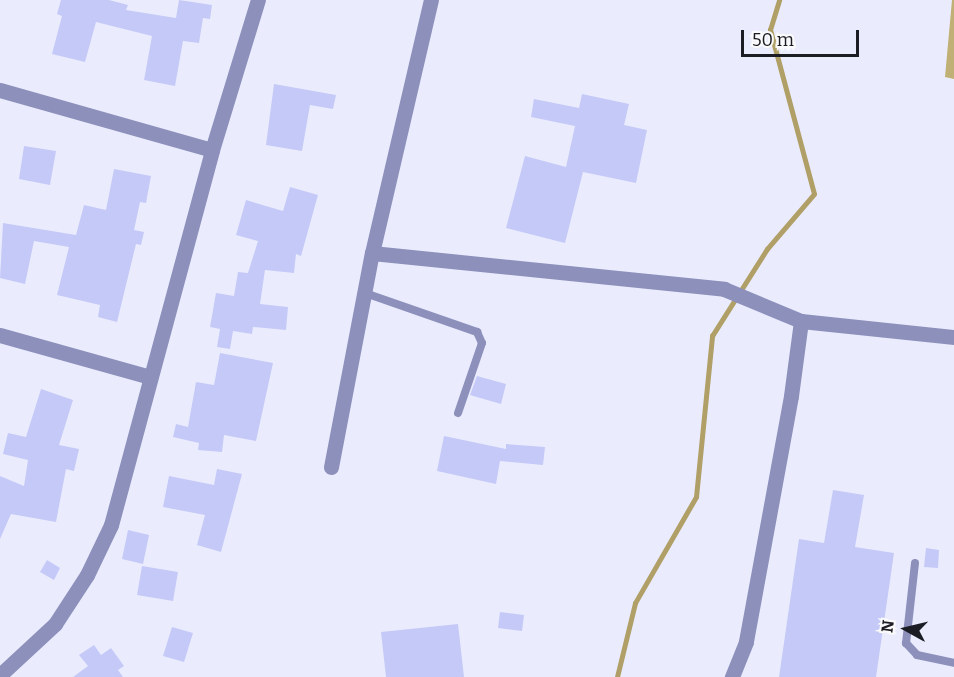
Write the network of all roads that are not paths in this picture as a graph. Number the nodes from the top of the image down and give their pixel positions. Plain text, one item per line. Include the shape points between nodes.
1 (258, 0) edge
2 (432, 0) edge
3 (0, 90) edge
4 (212, 150) junction
5 (372, 253) junction
6 (365, 293) junction
7 (801, 321) junction
8 (0, 335) edge
9 (954, 337) edge
10 (150, 377) junction
11 (458, 413) dead end
12 (331, 467) dead end
13 (915, 563) dead end
14 (954, 663) edge
15 (0, 675) edge
16 (732, 677) edge

1 - 4 street
2 - 5 street
3 - 4 street
4 - 10 street
5 - 6 street
5 - 7 street via 724,289
6 - 11 lane via 477,332 482,343
6 - 12 street
7 - 9 street
7 - 16 street via 746,642
8 - 10 street
10 - 15 street via 111,525 87,575 55,624
13 - 14 lane via 909,650

